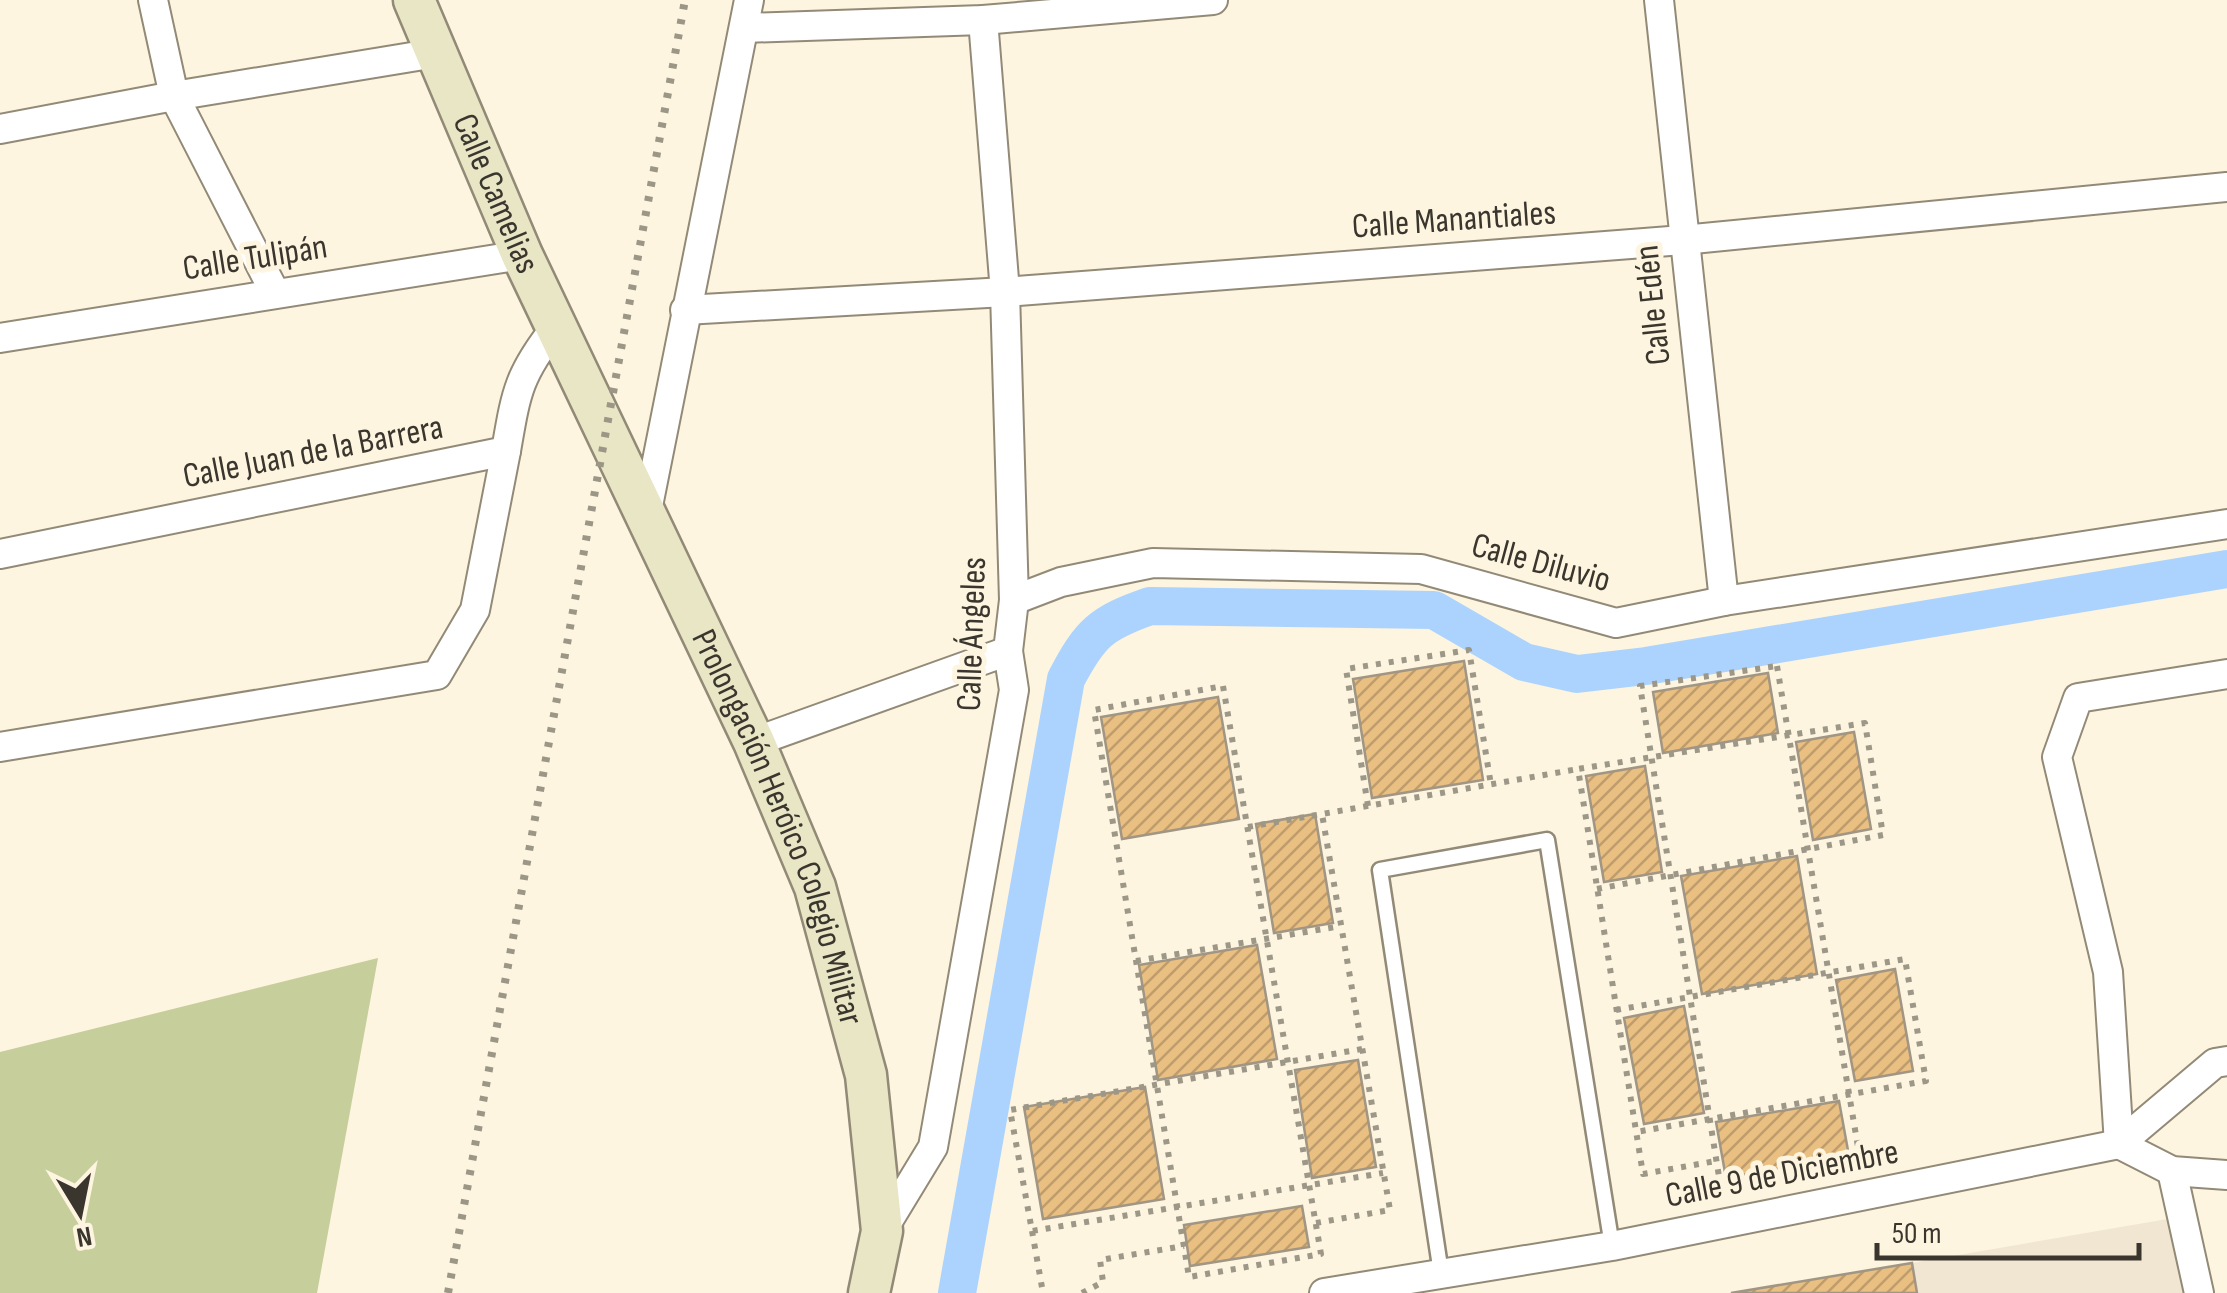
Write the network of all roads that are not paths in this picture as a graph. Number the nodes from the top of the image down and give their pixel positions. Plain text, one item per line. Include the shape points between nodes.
1 (153, 0) edge
2 (414, 0) edge
3 (749, 0) edge
4 (1213, 0) edge
5 (1660, 0) edge
6 (983, 20) junction
7 (744, 28) junction
8 (436, 53) junction
9 (174, 96) junction
10 (0, 129) edge
11 (2227, 186) edge
12 (1683, 240) junction
13 (522, 255) junction
14 (274, 292) junction
15 (1005, 292) junction
16 (685, 310) junction
17 (556, 327) junction
18 (0, 338) edge
19 (584, 386) joint
20 (506, 452) junction
21 (646, 516) junction
22 (2227, 524) edge
23 (0, 554) edge
24 (1014, 600) junction
25 (1724, 600) junction
26 (1008, 650) junction
27 (2227, 674) edge
28 (754, 742) junction
29 (0, 747) edge
30 (2227, 1061) edge
31 (2119, 1144) junction
32 (2172, 1171) junction
33 (2227, 1175) edge
34 (882, 1230) junction
35 (1612, 1246) junction
36 (1441, 1273) junction
37 (1381, 1288) edge
38 (870, 1293) edge
39 (1324, 1293) edge
40 (2198, 1293) edge

1 - 9 street
2 - 8 street, Calle Camelias
3 - 7 street
4 - 6 street
5 - 12 street, Calle Edén
6 - 7 street
6 - 15 street, Calle Ángeles
7 - 16 street
8 - 9 street
8 - 13 street, Calle Camelias
9 - 10 street
9 - 14 street
11 - 12 street, Calle Manantiales
12 - 15 street, Calle Manantiales
12 - 25 street, Calle Edén
13 - 14 street, Calle Tulipán
13 - 17 street, Calle Camelias
14 - 18 street, Calle Tulipán
15 - 16 street, Calle Manantiales
15 - 24 street, Calle Ángeles
16 - 21 street
17 - 19 street, Calle Camelias
17 - 20 street via 517,388
19 - 21 street, Prolongación Heróico Colegio Militar
20 - 23 street, Calle Juan de la Barrera
20 - 29 street via 476,610 437,675
21 - 28 street, Prolongación Heróico Colegio Militar
22 - 25 street, Calle Diluvio
24 - 25 street, Calle Diluvio via 1061,582 1153,563 1421,569 1616,622
24 - 26 street, Calle Ángeles
26 - 28 street
26 - 34 street, Calle Ángeles via 1014,690 933,1147
27 - 31 street via 2078,698 2057,757 2108,972
28 - 34 street, Prolongación Heróico Colegio Militar via 815,887 866,1075
30 - 31 street, Calle 9 de Diciembre
31 - 32 street
31 - 35 street, Calle 9 de Diciembre
32 - 33 street
32 - 40 street
34 - 38 street, Prolongación Heróico Colegio Militar
35 - 36 street, Calle 9 de Diciembre
35 - 36 lane via 1547,840 1380,870
36 - 37 street, Calle 9 de Diciembre
37 - 39 street, Calle 9 de Diciembre

